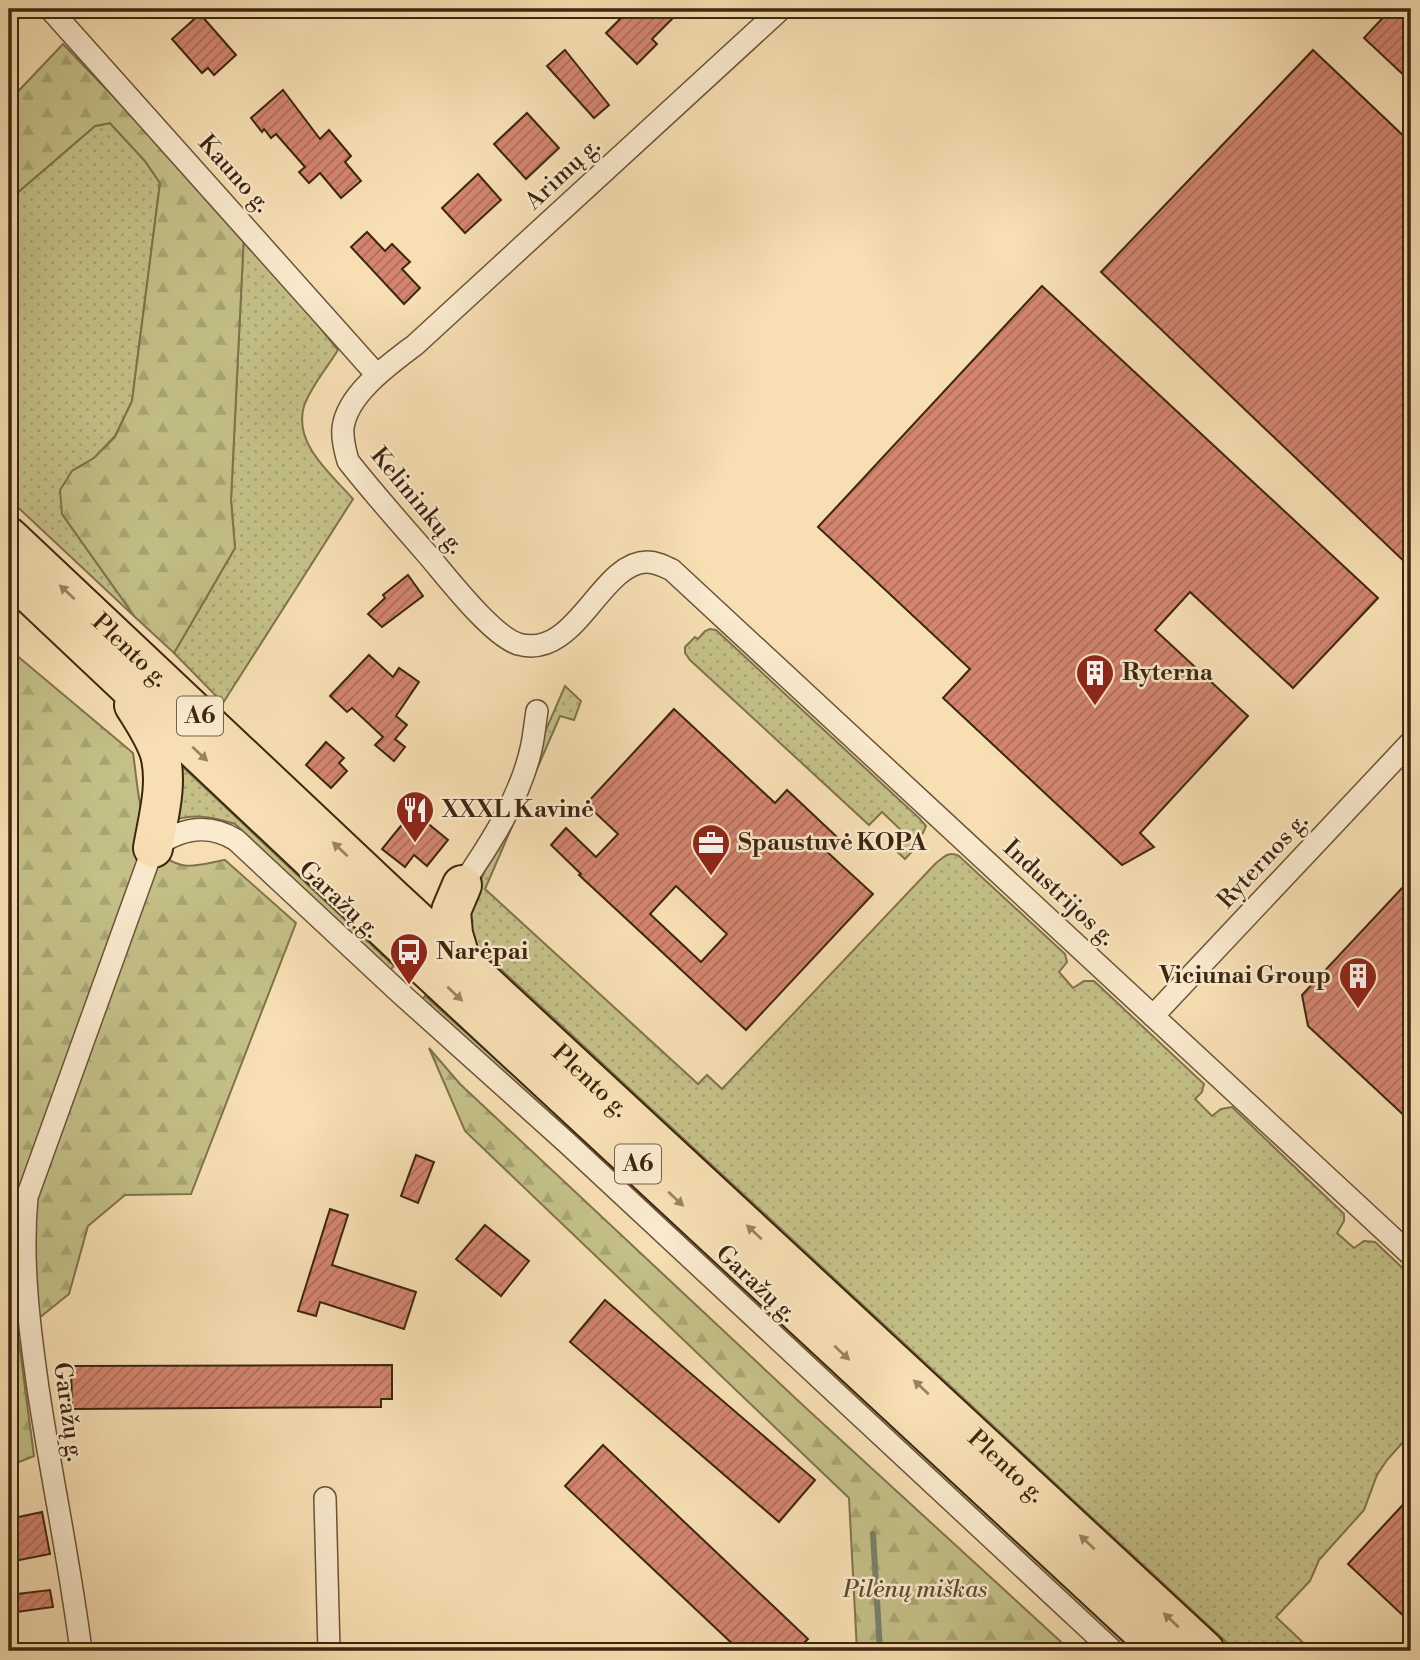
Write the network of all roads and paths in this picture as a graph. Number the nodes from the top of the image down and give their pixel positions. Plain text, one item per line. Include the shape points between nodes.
1 (50, 9) edge
2 (781, 9) edge
3 (377, 374) junction
4 (9, 537) edge
5 (672, 570) joint
6 (9, 574) edge
7 (115, 673) junction
8 (537, 711) dead end
9 (1411, 742) edge
10 (153, 848) junction
11 (462, 885) junction
12 (390, 896) junction
13 (461, 961) junction
14 (1153, 1016) junction
15 (1411, 1255) edge
16 (325, 1498) dead end
17 (81, 1651) edge
18 (329, 1651) edge
19 (1113, 1651) edge
20 (1163, 1651) edge
21 (1205, 1651) edge

1 - 3 street, Kauno g.
2 - 3 street, Arimų g. via 415,345
3 - 5 street, Kelininkų g. via 347,414 343,427 348,461 474,608 516,643 539,644 566,631 612,580 630,567 649,561
12 -> 4 highway, Plento g. / A6
5 - 14 street, Industrijos g.
6 - 7 highway, Plento g. / A6
7 - 10 highway via 160,756 163,781
7 -> 20 highway, Plento g. / A6
8 - 11 street via 520,784 485,852
9 - 14 street, Ryternos g.
10 - 17 street, Garažų g. via 27,1197 24,1229 27,1316
10 - 19 street, Garažų g. via 169,836 194,829 215,830 236,840
11 - 12 highway via 436,897
11 - 13 highway via 451,911
12 - 13 highway, Plento g. / A6
21 -> 13 highway, Plento g. / A6
14 - 15 street, Industrijos g.
16 - 18 street

